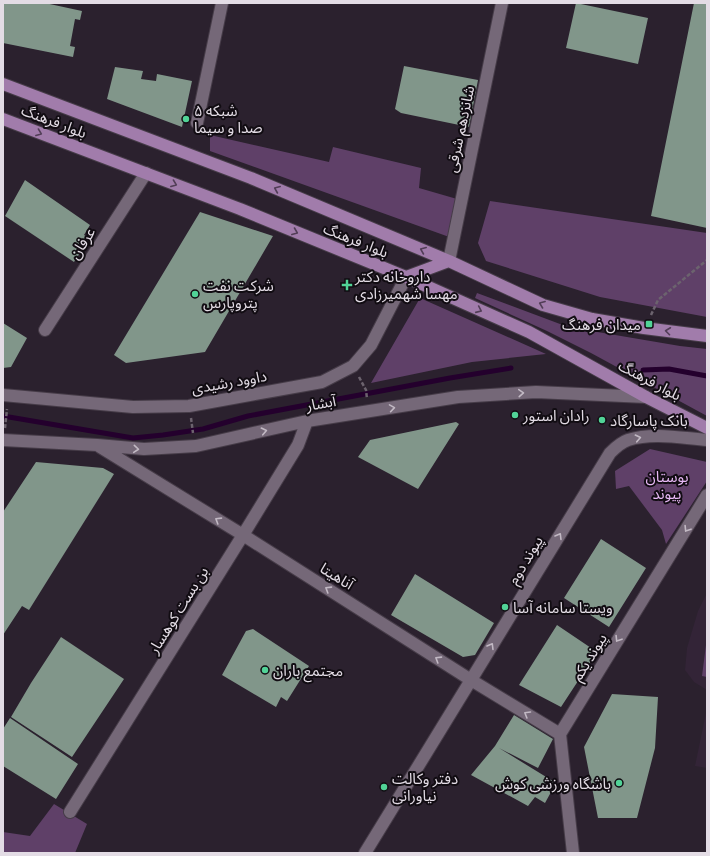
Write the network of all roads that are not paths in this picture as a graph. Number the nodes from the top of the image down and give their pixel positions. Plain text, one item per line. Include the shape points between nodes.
1 (222, 3) edge
2 (502, 3) edge
3 (3, 84) edge
4 (3, 119) edge
5 (197, 123) dead end
6 (146, 173) junction
7 (449, 261) junction
8 (406, 277) junction
9 (45, 330) dead end
10 (707, 336) edge
11 (3, 395) edge
12 (646, 397) junction
13 (307, 421) junction
14 (707, 428) edge
15 (3, 440) edge
16 (707, 440) edge
17 (97, 445) junction
18 (707, 495) edge
19 (243, 535) junction
20 (471, 680) junction
21 (560, 734) junction
22 (70, 812) dead end
23 (365, 853) edge
24 (573, 853) edge

1 - 5 street
2 - 7 street, شانزدهم شرقی
7 -> 3 main road, بلوار فرهنگ via 251,178
4 -> 6 main road, بلوار فرهنگ
6 -> 8 main road, بلوار فرهنگ
6 - 9 street, عرفان
7 - 8 main road
10 -> 7 main road, بلوار فرهنگ via 592,319 543,305
8 - 11 street, داوود رشیدی via 371,345 353,366 322,382 189,406 133,407
8 -> 12 main road, بلوار فرهنگ via 529,332
13 -> 12 street, آبشار via 458,397 536,392
12 - 14 main road, بلوار فرهنگ
17 -> 13 street, آبشار via 144,449 196,446
13 - 19 street, بن بست کوهسار via 298,445
15 - 17 street, آبشار
20 -> 16 street, پیوند دوم via 610,452 626,440 647,436
19 -> 17 street, آناهیتا
18 -> 21 street, پیوند یکم
20 -> 19 street, آناهیتا
19 - 22 street, بن بست کوهسار
21 -> 20 street, آناهیتا
20 - 23 street, پیوند دوم
21 - 24 street

